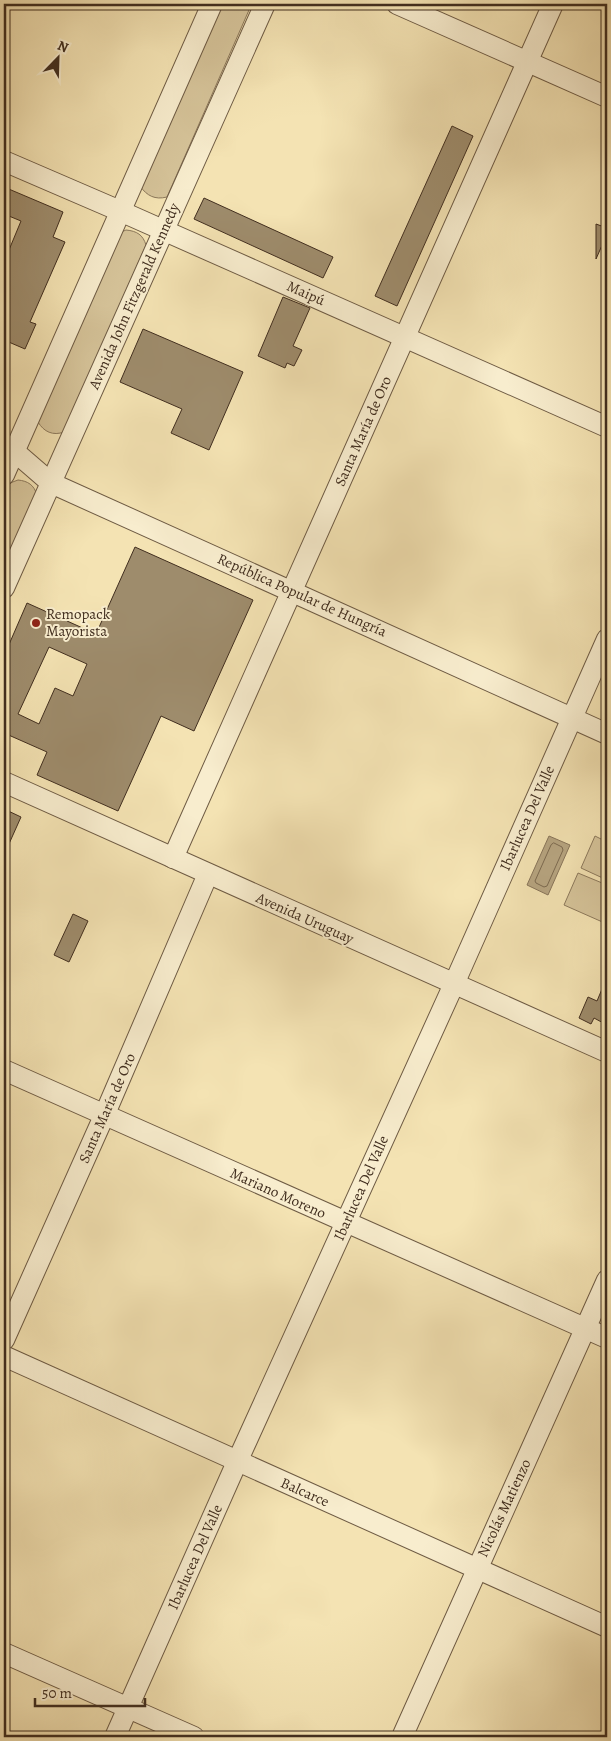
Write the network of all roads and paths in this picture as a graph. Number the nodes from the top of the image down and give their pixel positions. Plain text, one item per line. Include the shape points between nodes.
1 (212, 4) edge
2 (265, 4) edge
3 (396, 4) edge
4 (553, 4) edge
5 (526, 62) junction
6 (607, 97) edge
7 (4, 161) edge
8 (120, 211) junction
9 (164, 230) junction
10 (405, 337) junction
11 (607, 427) edge
12 (9, 449) edge
13 (4, 475) edge
14 (51, 483) junction
15 (4, 588) edge
16 (292, 590) junction
17 (607, 639) edge
18 (572, 718) junction
19 (607, 734) edge
20 (4, 782) edge
21 (173, 858) junction
22 (208, 874) junction
23 (454, 984) junction
24 (607, 1052) edge
25 (4, 1070) edge
26 (104, 1116) junction
27 (345, 1223) junction
28 (607, 1280) edge
29 (586, 1328) junction
30 (607, 1338) edge
31 (4, 1340) edge
32 (4, 1356) edge
33 (237, 1462) junction
34 (477, 1568) junction
35 (607, 1627) edge
36 (4, 1653) edge
37 (129, 1708) junction
38 (116, 1737) edge
39 (194, 1737) edge
40 (402, 1737) edge

1 - 8 street
2 - 9 street, Avenida John Fitzgerald Kennedy
3 - 5 street
4 - 5 street, Santa María de Oro
5 - 6 street
5 - 10 street, Santa María de Oro
7 - 8 street, Maipú
8 - 9 street, Maipú
8 - 12 street
9 - 10 street, Maipú
9 - 14 street, Avenida John Fitzgerald Kennedy
10 - 11 street, Maipú
10 - 16 street, Santa María de Oro
12 - 13 street
12 - 14 street, República Popular de Hungría
14 - 15 street, Avenida John Fitzgerald Kennedy
14 - 16 street, República Popular de Hungría
16 - 18 street, República Popular de Hungría
16 - 21 street, Santa María de Oro
17 - 18 street, Ibarlucea Del Valle
18 - 19 street, República Popular de Hungría
18 - 23 street, Ibarlucea Del Valle
20 - 21 street, Avenida Uruguay
21 - 22 street, Avenida Uruguay
22 - 23 street, Avenida Uruguay
22 - 26 street, Santa María de Oro
23 - 24 street, Avenida Uruguay
23 - 27 street, Ibarlucea Del Valle
25 - 26 street, Mariano Moreno
26 - 27 street, Mariano Moreno
26 - 31 street, Santa María de Oro
27 - 29 street, Mariano Moreno
27 - 33 street, Ibarlucea Del Valle
28 - 29 street, Nicolás Matienzo
29 - 30 street, Mariano Moreno
29 - 34 street, Nicolás Matienzo
32 - 33 street, Balcarce
33 - 34 street, Balcarce
33 - 37 street, Ibarlucea Del Valle
34 - 35 street, Balcarce
34 - 40 street, Nicolás Matienzo
36 - 37 street
37 - 38 street, Ibarlucea Del Valle
37 - 39 street

